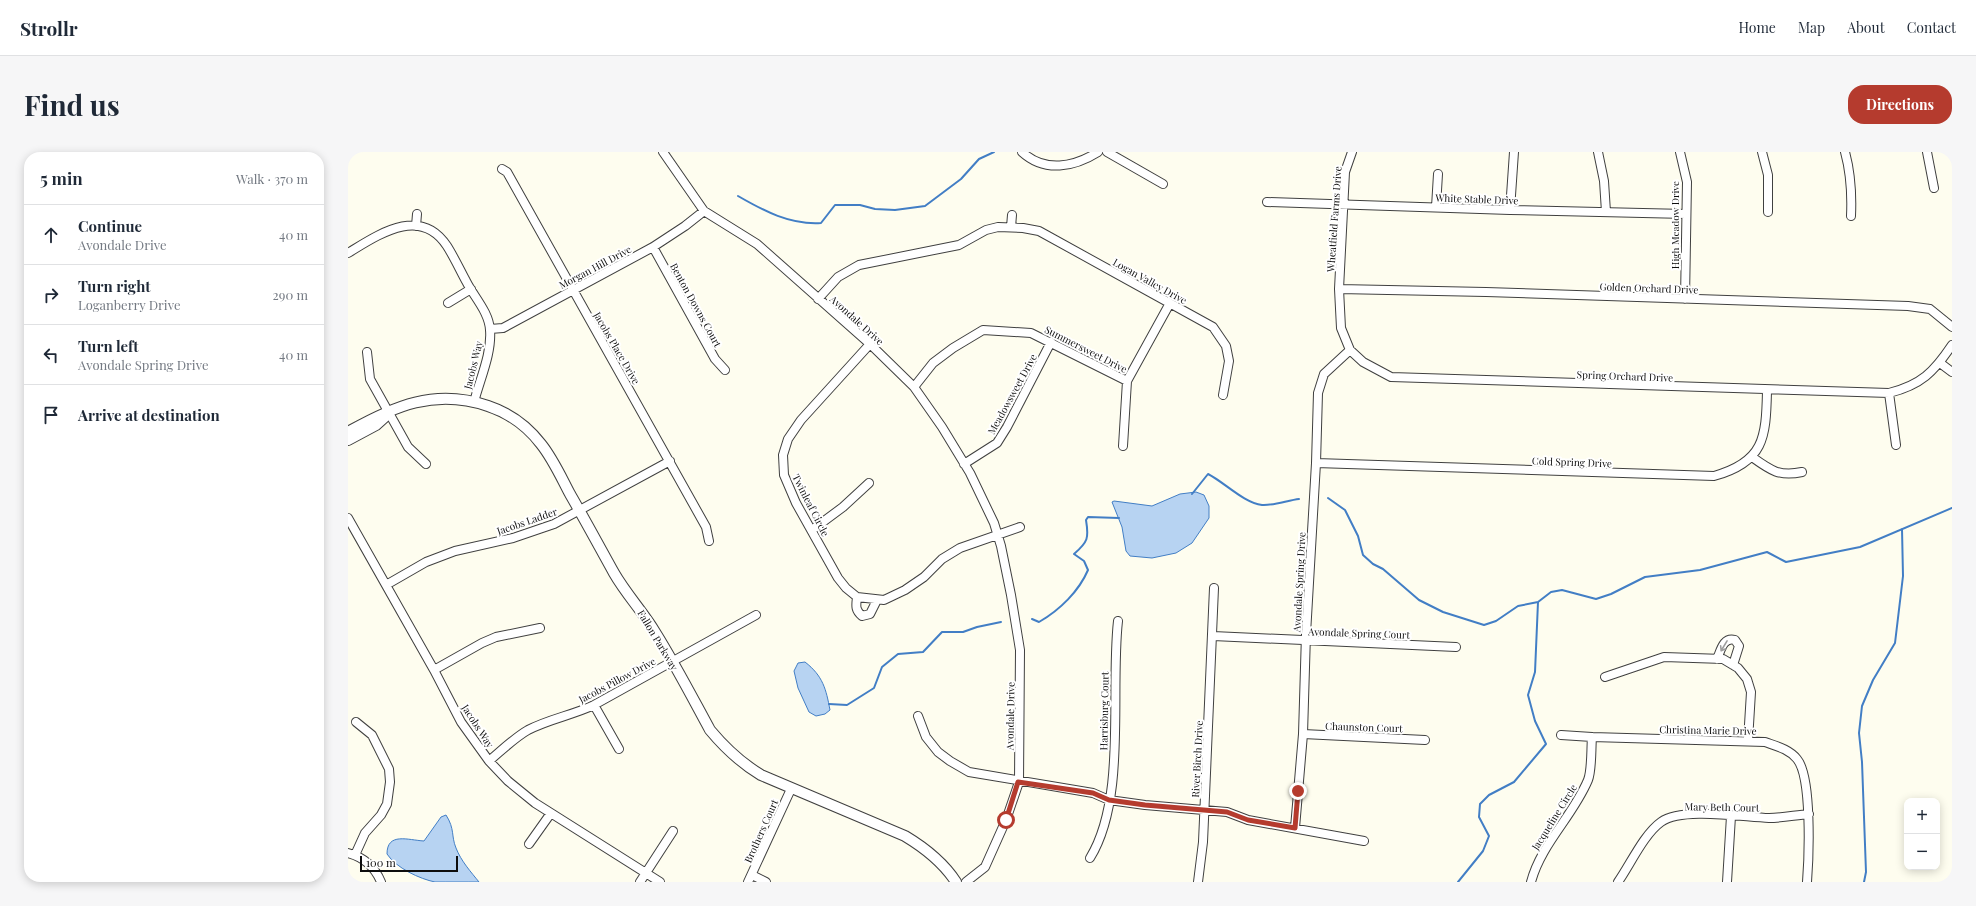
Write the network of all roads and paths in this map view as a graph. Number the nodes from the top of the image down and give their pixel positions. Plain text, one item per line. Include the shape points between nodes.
1 (663, 152) edge
2 (1022, 152) edge
3 (1098, 152) edge
4 (1107, 152) edge
5 (1352, 152) edge
6 (1514, 152) edge
7 (1598, 152) edge
8 (1680, 152) edge
9 (1762, 152) edge
10 (1845, 152) edge
11 (1927, 152) edge
12 (502, 169) dead end
13 (1438, 174) dead end
14 (1163, 184) dead end
15 (1934, 188) dead end
16 (1267, 202) dead end
17 (1343, 205) junction
18 (1436, 208) junction
19 (1510, 210) junction
20 (704, 211) junction
21 (1606, 212) junction
22 (1768, 212) dead end
23 (417, 214) dead end
24 (1686, 214) junction
25 (1012, 215) dead end
26 (1850, 216) dead end
27 (416, 226) junction
28 (1011, 227) junction
29 (653, 247) junction
30 (348, 253) edge
31 (1339, 289) junction
32 (471, 290) junction
33 (573, 290) junction
34 (818, 299) junction
35 (1685, 299) junction
36 (448, 303) dead end
37 (1170, 303) junction
38 (1952, 327) edge
39 (490, 330) junction
40 (1051, 342) junction
41 (870, 344) junction
42 (1952, 345) edge
43 (1350, 350) junction
44 (368, 352) dead end
45 (1940, 363) junction
46 (725, 370) dead end
47 (1952, 372) edge
48 (1127, 381) junction
49 (914, 387) junction
50 (1767, 391) junction
51 (1889, 394) junction
52 (1224, 395) dead end
53 (474, 402) junction
54 (388, 413) junction
55 (348, 432) edge
56 (348, 440) edge
57 (1896, 445) dead end
58 (1123, 446) dead end
59 (1752, 458) junction
60 (670, 461) junction
61 (1316, 463) junction
62 (426, 464) dead end
63 (964, 464) junction
64 (1802, 472) dead end
65 (869, 483) dead end
66 (580, 511) junction
67 (348, 518) edge
68 (1020, 527) dead end
69 (812, 530) junction
70 (998, 535) junction
71 (710, 541) dead end
72 (386, 585) junction
73 (1214, 588) dead end
74 (857, 597) junction
75 (877, 600) junction
76 (756, 615) dead end
77 (1118, 621) dead end
78 (540, 628) dead end
79 (1213, 636) junction
80 (1306, 641) junction
81 (1456, 647) dead end
82 (1718, 659) junction
83 (672, 662) junction
84 (1733, 665) junction
85 (434, 670) junction
86 (1605, 677) dead end
87 (594, 705) junction
88 (918, 716) dead end
89 (356, 722) dead end
90 (1303, 734) junction
91 (1561, 735) dead end
92 (1592, 738) junction
93 (1425, 740) dead end
94 (1748, 741) junction
95 (619, 749) dead end
96 (489, 761) junction
97 (1018, 782) junction
98 (791, 789) junction
99 (1109, 800) junction
100 (1205, 809) junction
101 (551, 813) junction
102 (1809, 814) junction
103 (1732, 816) junction
104 (1295, 828) junction
105 (673, 831) dead end
106 (1364, 841) dead end
107 (528, 844) dead end
108 (352, 854) edge
109 (1090, 858) dead end
110 (646, 873) junction
111 (750, 879) edge
112 (381, 882) edge
113 (640, 882) edge
114 (660, 882) edge
115 (766, 882) edge
116 (956, 882) edge
117 (966, 882) edge
118 (1198, 882) edge
119 (1531, 882) edge
120 (1618, 882) edge
121 (1727, 882) edge
122 (1807, 882) edge

1 - 20 street, Avondale Drive
2 - 3 street via 1042,163 1057,166 1083,161
4 - 14 street
5 - 17 street, Wheatfield Farms Drive via 1345,172
6 - 19 street
7 - 21 street via 1604,181
8 - 24 street, High Meadow Drive via 1687,182
9 - 22 street via 1768,175
10 - 26 street via 1852,191
11 - 15 street
12 - 33 street, Jacobs Place Drive via 507,172
13 - 18 street
16 - 17 street, White Stable Drive
17 - 18 street, White Stable Drive
17 - 31 street, Wheatfield Farms Drive
18 - 19 street, White Stable Drive
19 - 21 street, White Stable Drive
20 - 29 street, Morgan Hill Drive
20 - 34 street, Avondale Drive via 757,244
21 - 24 street, White Stable Drive
23 - 27 street
24 - 35 street, High Meadow Drive
25 - 28 street
27 - 30 street, Jacobs Way via 405,225 385,231
27 - 32 street, Jacobs Way via 434,233 447,245
28 - 34 street, Logan Valley Drive via 986,230 959,245 859,265 838,277
28 - 37 street, Logan Valley Drive via 1039,231
29 - 33 street, Morgan Hill Drive
29 - 46 street, Benton Downs Court via 715,359
31 - 35 street, Golden Orchard Drive
31 - 43 street, Spring Orchard Drive via 1341,328
32 - 36 street
32 - 39 street, Jacobs Way via 484,311
33 - 39 street, Morgan Hill Drive via 503,328
33 - 60 street, Jacobs Place Drive
34 - 41 street, Avondale Drive
35 - 38 street, Golden Orchard Drive via 1908,306 1930,309
37 - 48 street
37 - 52 street, Logan Valley Drive via 1213,327 1226,346 1229,362
39 - 53 street, Jacobs Way via 489,348
40 - 48 street, Summersweet Drive
40 - 49 street, Summersweet Drive via 1031,333 983,330 933,363
40 - 63 street, Meadowsweet Drive via 1007,427 996,443
41 - 49 street, Avondale Drive
41 - 69 street, Twinleaf Circle via 801,420 786,445 783,455 784,475 796,503
42 - 45 street, Spring Orchard Drive
43 - 50 street, Spring Orchard Drive via 1363,362 1391,377
43 - 61 street, Avondale Spring Drive via 1328,369 1320,382
44 - 54 street via 370,379
45 - 47 street
45 - 51 street, Spring Orchard Drive via 1919,382
48 - 58 street
49 - 63 street, Avondale Drive
50 - 51 street, Spring Orchard Drive
50 - 59 street, Cold Spring Drive via 1766,427 1762,441
51 - 57 street
53 - 54 street, Fallon Parkway via 452,398 435,399 410,404
53 - 66 street, Fallon Parkway via 494,408 513,418 530,432 552,461
54 - 55 street, Fallon Parkway
54 - 56 street, Fallon Parkway via 376,425
54 - 62 street via 408,447
59 - 61 street, Cold Spring Drive via 1731,472 1714,476
59 - 64 street via 1770,471 1788,475
60 - 66 street, Jacobs Ladder
60 - 71 street, Jacobs Place Drive via 706,527
61 - 80 street, Avondale Spring Drive
63 - 70 street, Avondale Drive
65 - 69 street
66 - 72 street, Jacobs Ladder via 528,533 455,551 426,562
66 - 83 street, Fallon Parkway via 616,575 656,633
67 - 72 street, Jacobs Way
68 - 70 street
69 - 74 street, Twinleaf Circle via 838,578
70 - 75 street via 960,548 942,559 924,577 905,590 884,600
70 - 97 street, Avondale Drive via 1020,650
72 - 85 street, Jacobs Way
73 - 79 street, River Birch Drive
74 - 75 street
74 - 75 street via 857,612 862,616 870,614
76 - 83 street, Jacobs Pillow Drive
77 - 99 street, Harrisburg Court via 1113,772
78 - 85 street via 496,637
79 - 80 street, Avondale Spring Court
79 - 100 street, River Birch Drive
80 - 81 street, Avondale Spring Court
80 - 90 street, Avondale Spring Drive
82 - 84 street
84 -> 82 street via 1739,646 1735,640 1725,641
82 - 86 street via 1664,657
83 - 87 street, Jacobs Pillow Drive
83 - 98 street, Fallon Parkway via 710,730 719,740 752,770
84 - 94 street via 1747,679 1751,692
85 - 96 street, Jacobs Way via 461,722
87 - 95 street
87 - 96 street, Jacobs Pillow Drive via 527,730
88 - 97 street via 926,737 938,752 950,761 969,772
89 - 108 street via 372,735 389,769 390,782 387,804
90 - 93 street, Chaunston Court
90 - 104 street, Avondale Spring Drive
91 - 92 street, Christina Marie Drive
92 - 94 street, Christina Marie Drive
92 - 119 street, Jacqueline Circle via 1588,779 1535,866
94 - 102 street, Christina Marie Drive via 1765,742 1797,758 1802,767
96 - 101 street, Jacobs Way via 508,781
97 - 99 street via 1093,793
97 - 117 street, Avondale Drive via 1006,820 985,867
98 - 111 street, Brothers Court
98 - 116 street, Fallon Parkway via 905,836 941,862
99 - 100 street
99 - 109 street, Harrisburg Court via 1105,825
100 - 104 street
100 - 118 street, River Birch Drive
101 - 107 street
101 - 110 street, Jacobs Way
102 - 103 street, Mary Beth Court via 1771,818
102 - 122 street, Christina Marie Drive
103 - 120 street, Mary Beth Court via 1672,816 1660,823 1648,836
103 - 121 street
104 - 106 street
105 - 110 street
108 - 112 street via 373,868
110 - 113 street
110 - 114 street, Jacobs Way
111 - 115 street

